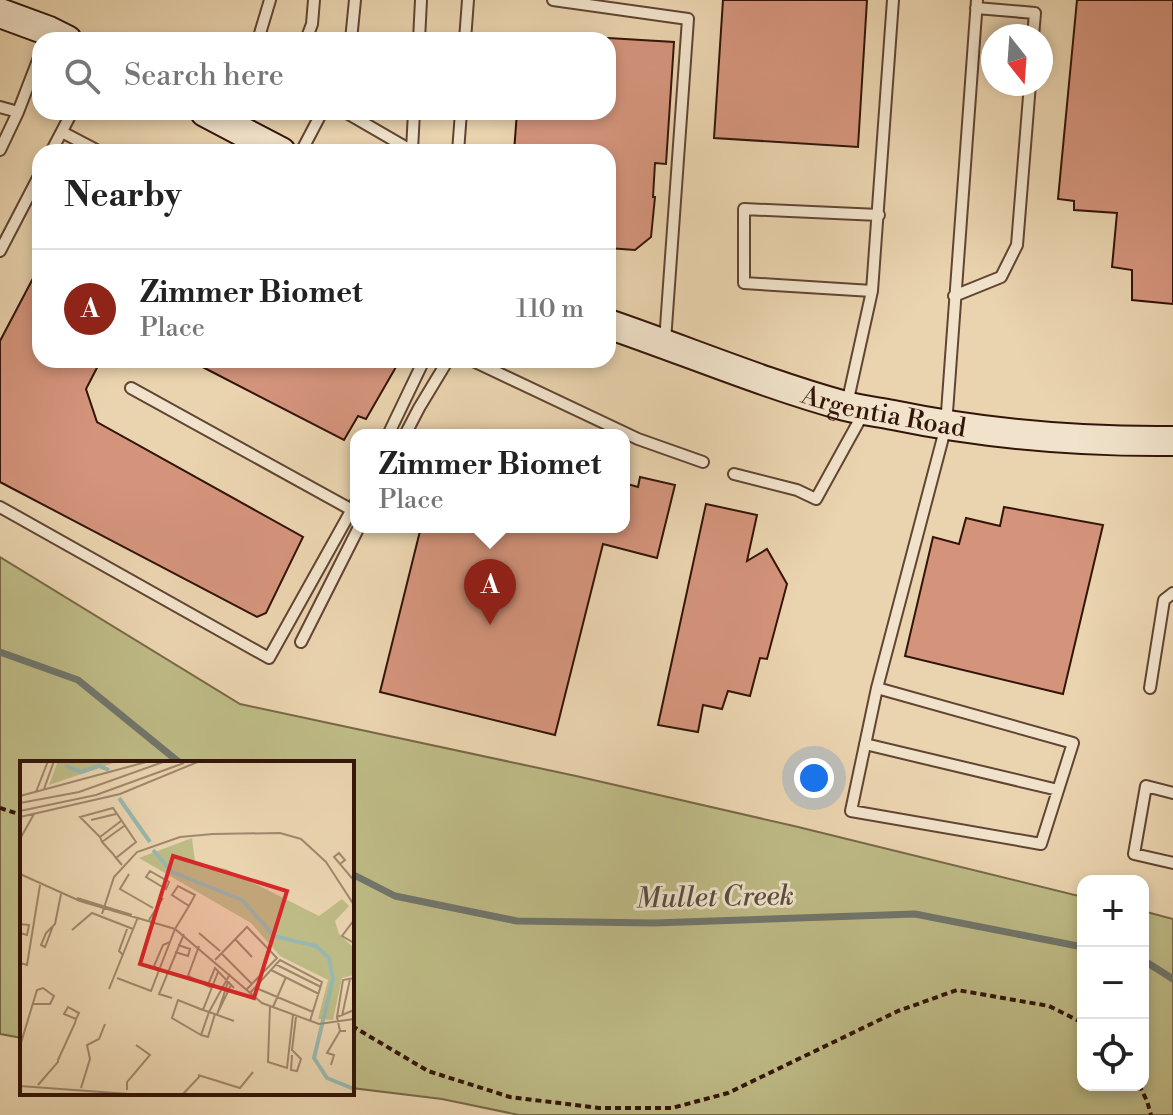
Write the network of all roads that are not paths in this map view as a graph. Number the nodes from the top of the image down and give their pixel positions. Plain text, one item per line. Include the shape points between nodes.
1 (270, 0) edge
2 (314, 0) edge
3 (355, 0) edge
4 (421, 0) edge
5 (468, 0) edge
6 (553, 0) edge
7 (893, 0) edge
8 (976, 4) edge
9 (0, 13) edge
10 (1034, 24) edge
11 (33, 32) edge
12 (260, 32) edge
13 (309, 32) edge
14 (352, 32) edge
15 (419, 32) edge
16 (466, 32) edge
17 (32, 82) edge
18 (1029, 96) edge
19 (0, 107) edge
20 (18, 112) junction
21 (68, 120) edge
22 (220, 120) edge
23 (318, 120) edge
24 (359, 120) edge
25 (414, 120) edge
26 (460, 120) edge
27 (62, 132) junction
28 (55, 144) edge
29 (85, 144) edge
30 (266, 144) edge
31 (305, 144) edge
32 (401, 144) edge
33 (413, 144) edge
34 (459, 144) edge
35 (0, 150) edge
36 (32, 189) edge
37 (879, 215) junction
38 (0, 251) edge
39 (872, 291) junction
40 (954, 296) junction
41 (616, 327) edge
42 (665, 343) junction
43 (420, 368) edge
44 (443, 368) edge
45 (488, 368) edge
46 (131, 388) dead end
47 (856, 408) junction
48 (946, 426) junction
49 (391, 429) edge
50 (408, 429) edge
51 (617, 429) edge
52 (630, 435) edge
53 (1173, 441) edge
54 (703, 462) dead end
55 (734, 474) dead end
56 (350, 504) edge
57 (0, 507) edge
58 (350, 513) edge
59 (356, 533) edge
60 (1173, 593) edge
61 (301, 642) dead end
62 (877, 688) junction
63 (1150, 688) dead end
64 (865, 744) junction
65 (1058, 790) junction
66 (1173, 793) edge
67 (1173, 863) edge

1 - 12 lane
2 - 13 lane
3 - 14 lane
4 - 15 lane
5 - 16 lane
6 - 42 lane via 688,19
7 - 37 lane
8 - 10 lane via 1035,13
8 - 40 lane
9 - 11 street
17 - 20 lane
18 - 40 lane via 1017,245 1001,277
19 - 20 lane
20 - 35 lane
21 - 27 lane
22 - 30 street
23 - 31 lane
24 - 32 lane
25 - 33 lane
26 - 34 lane
27 - 28 lane
27 - 29 lane
36 - 38 lane
37 - 39 lane
37 - 39 lane via 744,209 744,283
39 - 47 lane
40 - 48 lane
41 - 42 street, Argentia Road
42 - 47 street, Argentia Road
43 - 49 lane
44 - 50 lane
45 - 51 lane
46 - 56 lane
47 - 48 street, Argentia Road
47 - 55 lane via 816,499
48 - 53 street, Argentia Road via 1124,442
48 - 62 lane
52 - 54 lane
57 - 58 lane via 269,658
59 - 61 lane
60 - 63 lane via 1164,600
62 - 64 lane
62 - 65 lane via 1073,743
64 - 65 lane
64 - 65 lane via 851,811 1041,844
66 - 67 lane via 1146,786 1134,854

